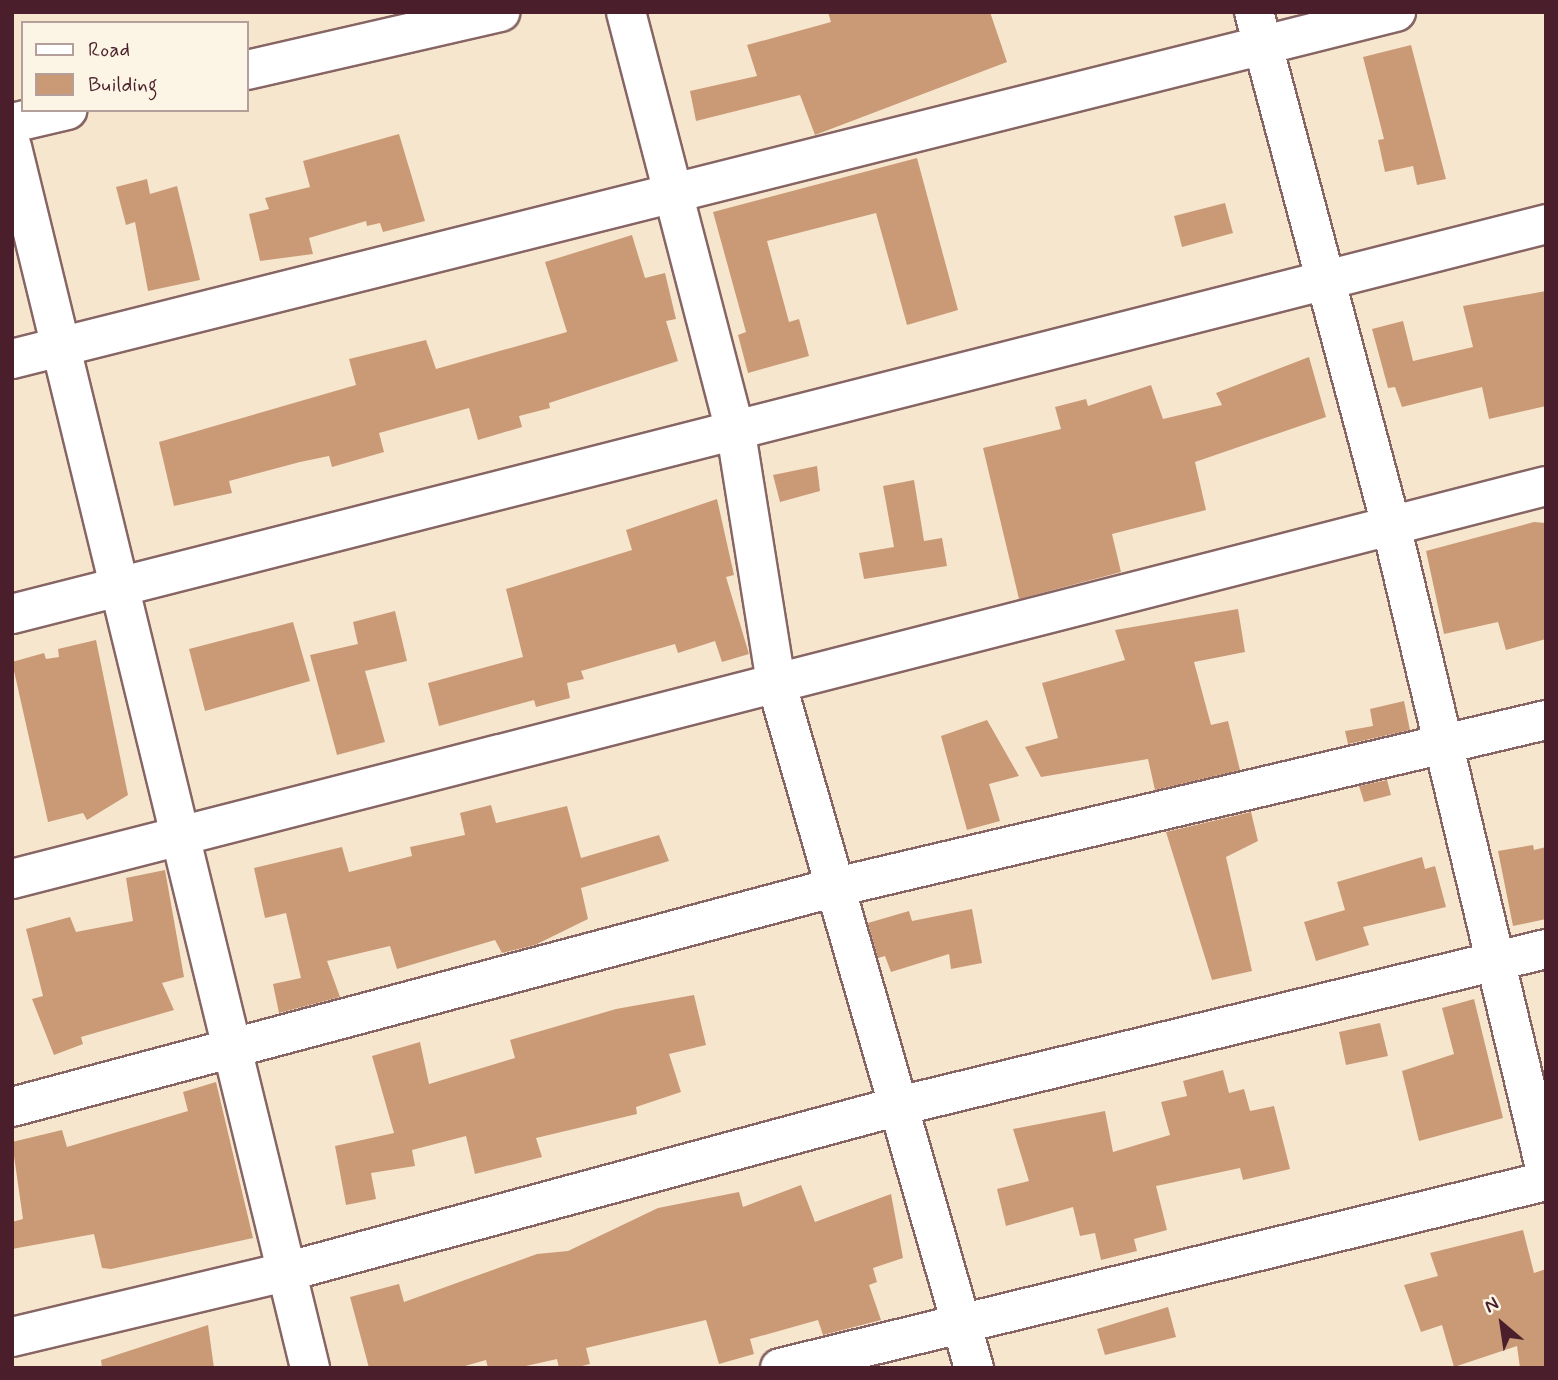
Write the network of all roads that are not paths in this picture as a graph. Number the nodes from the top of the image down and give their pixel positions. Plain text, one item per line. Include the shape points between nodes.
1 (500, 12) edge
2 (626, 12) edge
3 (1396, 12) edge
4 (1259, 30) edge
5 (248, 69) edge
6 (58, 112) edge
7 (12, 122) edge
8 (12, 147) edge
9 (673, 197) junction
10 (1546, 224) edge
11 (1324, 281) junction
12 (64, 346) junction
13 (12, 359) edge
14 (736, 433) junction
15 (1546, 486) edge
16 (1391, 525) junction
17 (119, 586) junction
18 (12, 614) edge
19 (776, 682) junction
20 (1546, 720) edge
21 (1446, 745) junction
22 (184, 833) junction
23 (12, 879) edge
24 (832, 888) junction
25 (1546, 949) edge
26 (1500, 961) junction
27 (237, 1050) junction
28 (899, 1106) junction
29 (12, 1107) edge
30 (1546, 1172) edge
31 (1546, 1181) edge
32 (289, 1270) junction
33 (964, 1320) junction
34 (12, 1337) edge
35 (310, 1368) edge
36 (780, 1368) edge
37 (974, 1368) edge

1 - 5 street
2 - 9 street
3 - 4 street
4 - 9 street
4 - 11 street
6 - 7 street
8 - 12 street
9 - 12 street
9 - 14 street
10 - 11 street
11 - 14 street
11 - 16 street
12 - 13 street
12 - 17 street
14 - 17 street
14 - 19 street
15 - 16 street
16 - 19 street
16 - 21 street
17 - 18 street
17 - 22 street
19 - 22 street
19 - 24 street
20 - 21 street
21 - 24 street
21 - 26 street
22 - 23 street
22 - 27 street
24 - 27 street
24 - 28 street
25 - 26 street
26 - 28 street
26 - 30 street
27 - 29 street
27 - 32 street
28 - 32 street
28 - 33 street
31 - 33 street
32 - 34 street
32 - 35 street
33 - 36 street
33 - 37 street

